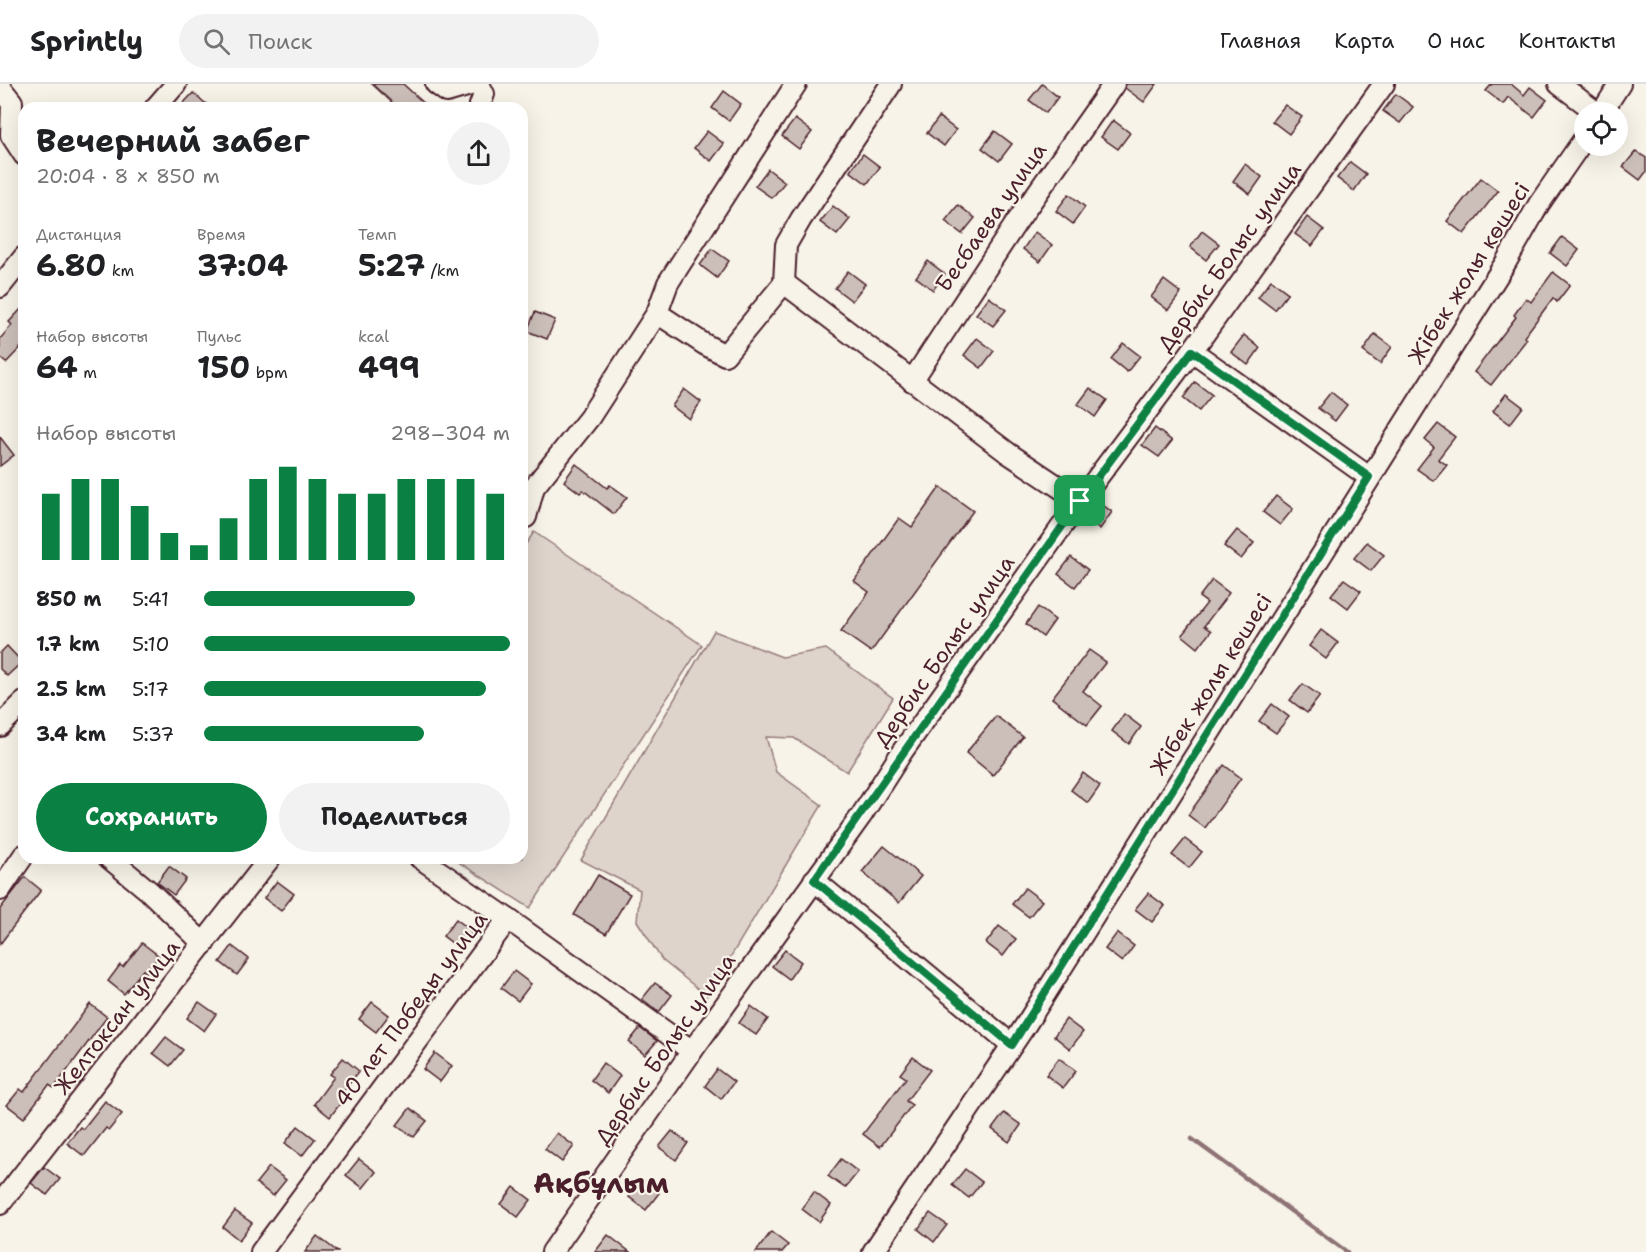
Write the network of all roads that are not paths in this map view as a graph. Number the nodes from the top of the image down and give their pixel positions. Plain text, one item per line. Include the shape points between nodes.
1 (176, 84) edge
2 (436, 84) edge
3 (474, 84) edge
4 (479, 84) edge
5 (796, 84) edge
6 (891, 84) edge
7 (1114, 84) edge
8 (1384, 84) edge
9 (1559, 84) edge
10 (1620, 84) edge
11 (0, 87) edge
12 (160, 102) edge
13 (481, 102) edge
14 (1583, 102) edge
15 (1608, 102) edge
16 (18, 146) edge
17 (1574, 153) edge
18 (18, 264) edge
19 (784, 283) junction
20 (0, 287) edge
21 (657, 313) junction
22 (1192, 351) junction
23 (912, 381) junction
24 (1369, 477) junction
25 (1080, 501) junction
26 (528, 510) edge
27 (18, 708) edge
28 (0, 726) edge
29 (18, 864) edge
30 (116, 864) edge
31 (265, 864) edge
32 (429, 864) edge
33 (814, 880) junction
34 (0, 890) edge
35 (508, 919) junction
36 (204, 944) junction
37 (1012, 1045) junction
38 (692, 1051) junction
39 (0, 1204) edge
40 (261, 1252) edge
41 (552, 1252) edge
42 (873, 1252) edge

1 - 12 street
2 - 3 street via 447,92
4 - 13 street via 484,94
5 - 21 street via 668,283
6 - 19 street via 786,245
7 - 23 street, Бесбаева улица
8 - 22 street, Дербис Болыс улица
9 - 14 street
10 - 15 street
11 - 16 street via 12,102 11,135
17 - 24 street, Жібек жолы көшесі
18 - 20 street
19 - 21 street via 725,355
19 - 23 street
21 - 26 street via 589,418 534,487
22 - 24 street
22 - 25 street, Дербис Болыс улица
23 - 25 street
24 - 37 street, Жібек жолы көшесі
25 - 33 street, Дербис Болыс улица
27 - 28 street
29 - 34 street
30 - 36 street
31 - 36 street, Желтоксан улица
32 - 35 street
33 - 37 street
33 - 38 street, Дербис Болыс улица
35 - 38 street, 40 лет Победы улица
35 - 40 street, 40 лет Победы улица
36 - 39 street, Желтоксан улица
37 - 42 street, Жібек жолы көшесі
38 - 41 street, Дербис Болыс улица

